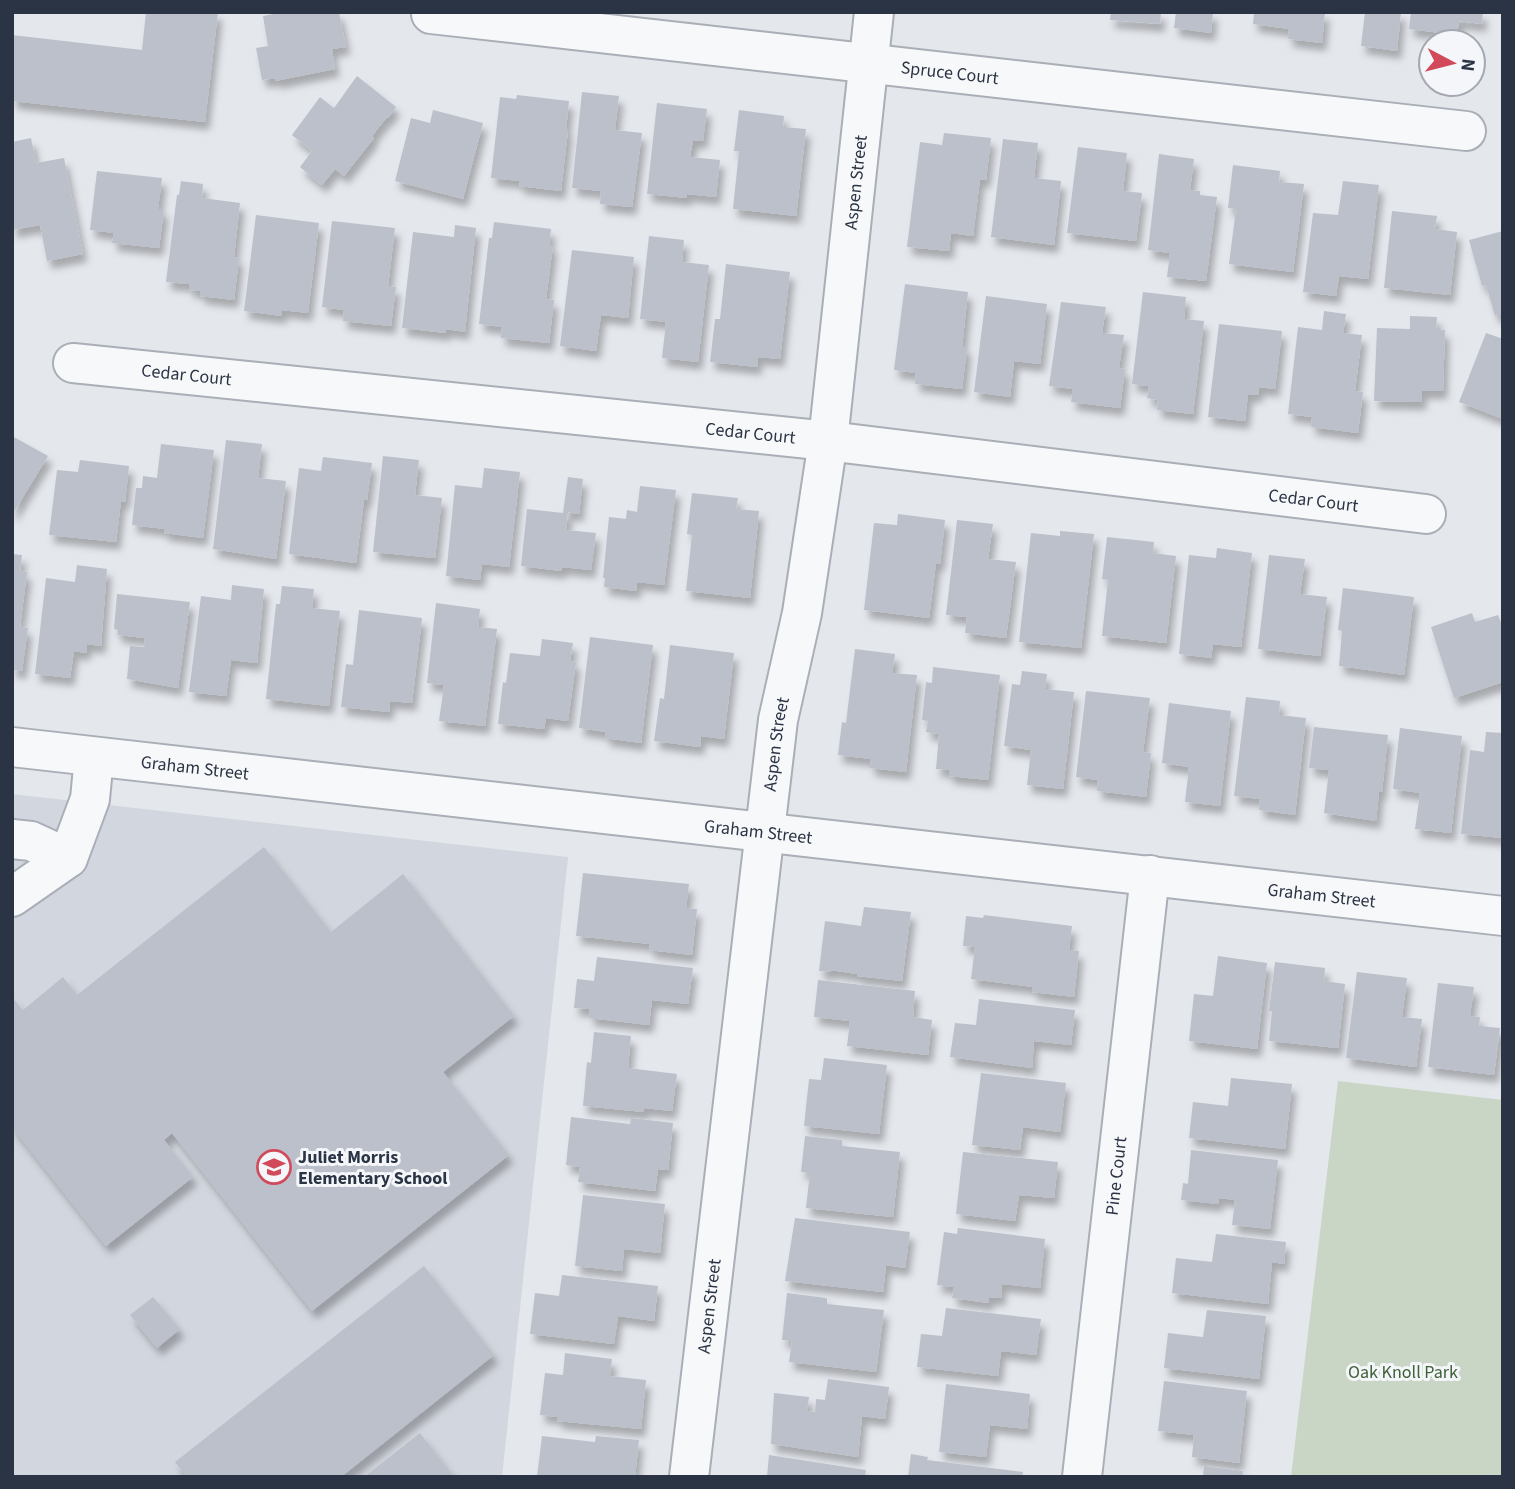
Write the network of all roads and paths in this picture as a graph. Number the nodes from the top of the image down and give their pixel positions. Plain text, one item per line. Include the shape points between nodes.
1 (874, 12) edge
2 (431, 14) edge
3 (868, 62) junction
4 (1466, 131) dead end
5 (73, 363) dead end
6 (828, 441) junction
7 (1426, 513) dead end
8 (12, 747) edge
9 (94, 757) junction
10 (766, 832) junction
11 (12, 839) edge
12 (68, 858) junction
13 (1150, 875) junction
14 (12, 897) edge
15 (1503, 916) edge
16 (689, 1477) edge
17 (1082, 1477) edge

1 - 3 street, Aspen Street
2 - 3 street, Spruce Court
3 - 4 street, Spruce Court
3 - 6 street, Aspen Street
5 - 6 street, Cedar Court
6 - 7 street, Cedar Court
6 - 10 street, Aspen Street via 802,613 778,720
8 - 9 street, Graham Street
9 - 10 street, Graham Street
9 - 12 street via 90,799
10 - 13 street, Graham Street
10 - 16 street, Aspen Street
11 - 12 street
12 - 14 street
13 - 15 street, Graham Street
13 - 17 street, Pine Court

